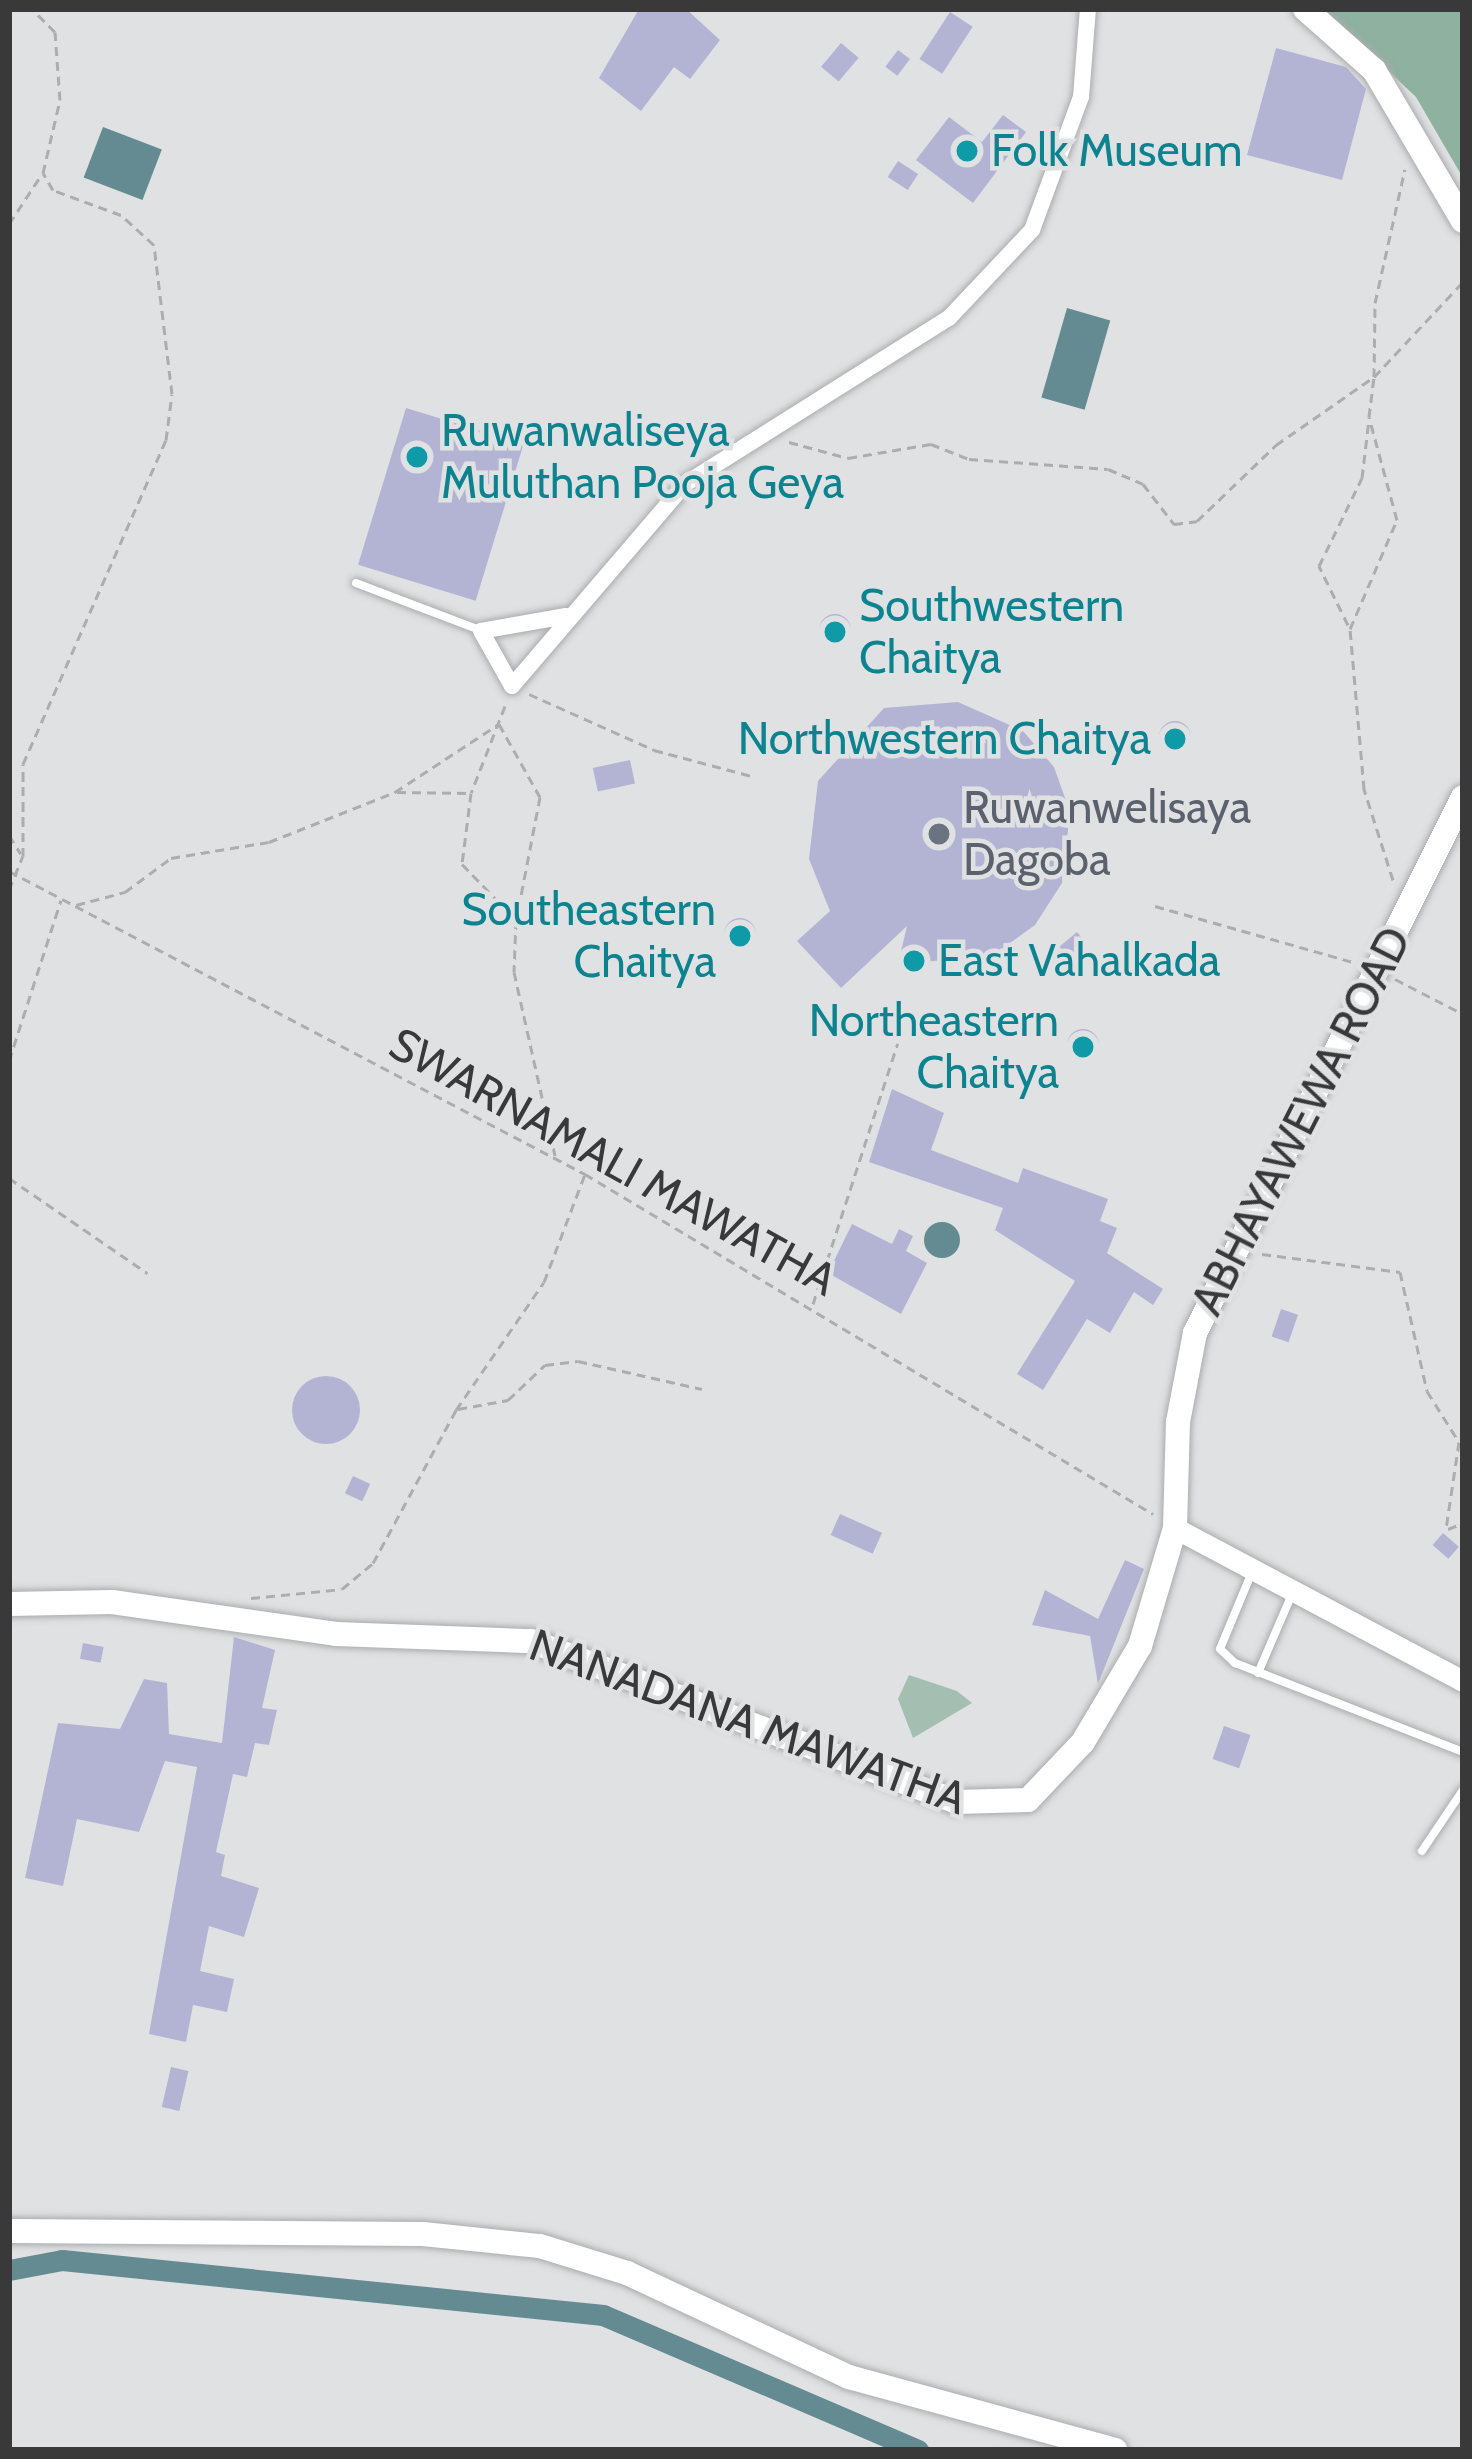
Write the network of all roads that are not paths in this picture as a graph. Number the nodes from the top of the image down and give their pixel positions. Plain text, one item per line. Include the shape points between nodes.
1 (1088, 9) edge
2 (1305, 9) edge
3 (1463, 221) edge
4 (356, 583) dead end
5 (566, 616) junction
6 (481, 631) junction
7 (1463, 797) edge
8 (1175, 1528) junction
9 (1253, 1570) junction
10 (1292, 1594) junction
11 (9, 1604) edge
12 (1258, 1673) junction
13 (1463, 1681) edge
14 (1463, 1752) edge
15 (1463, 1790) edge
16 (1422, 1852) dead end
17 (9, 2231) edge
18 (1115, 2450) edge

1 - 5 street via 1081,97 1032,230 949,318 753,432 686,484
2 - 3 main road via 1374,70
4 - 6 lane
5 - 6 street
5 - 6 street via 512,686
7 - 8 main road, ABHAYAWEWA ROAD via 1233,1243 1187,1362
8 - 9 street
8 - 11 main road, NANADANA MAWATHA via 1140,1646 1102,1716 1044,1790 997,1809 742,1726 531,1640 336,1634 112,1602
9 - 10 street
9 - 12 lane via 1220,1649
10 - 12 lane
10 - 13 street
12 - 14 lane
15 - 16 lane
17 - 18 main road via 423,2234 540,2246 643,2280 849,2377

